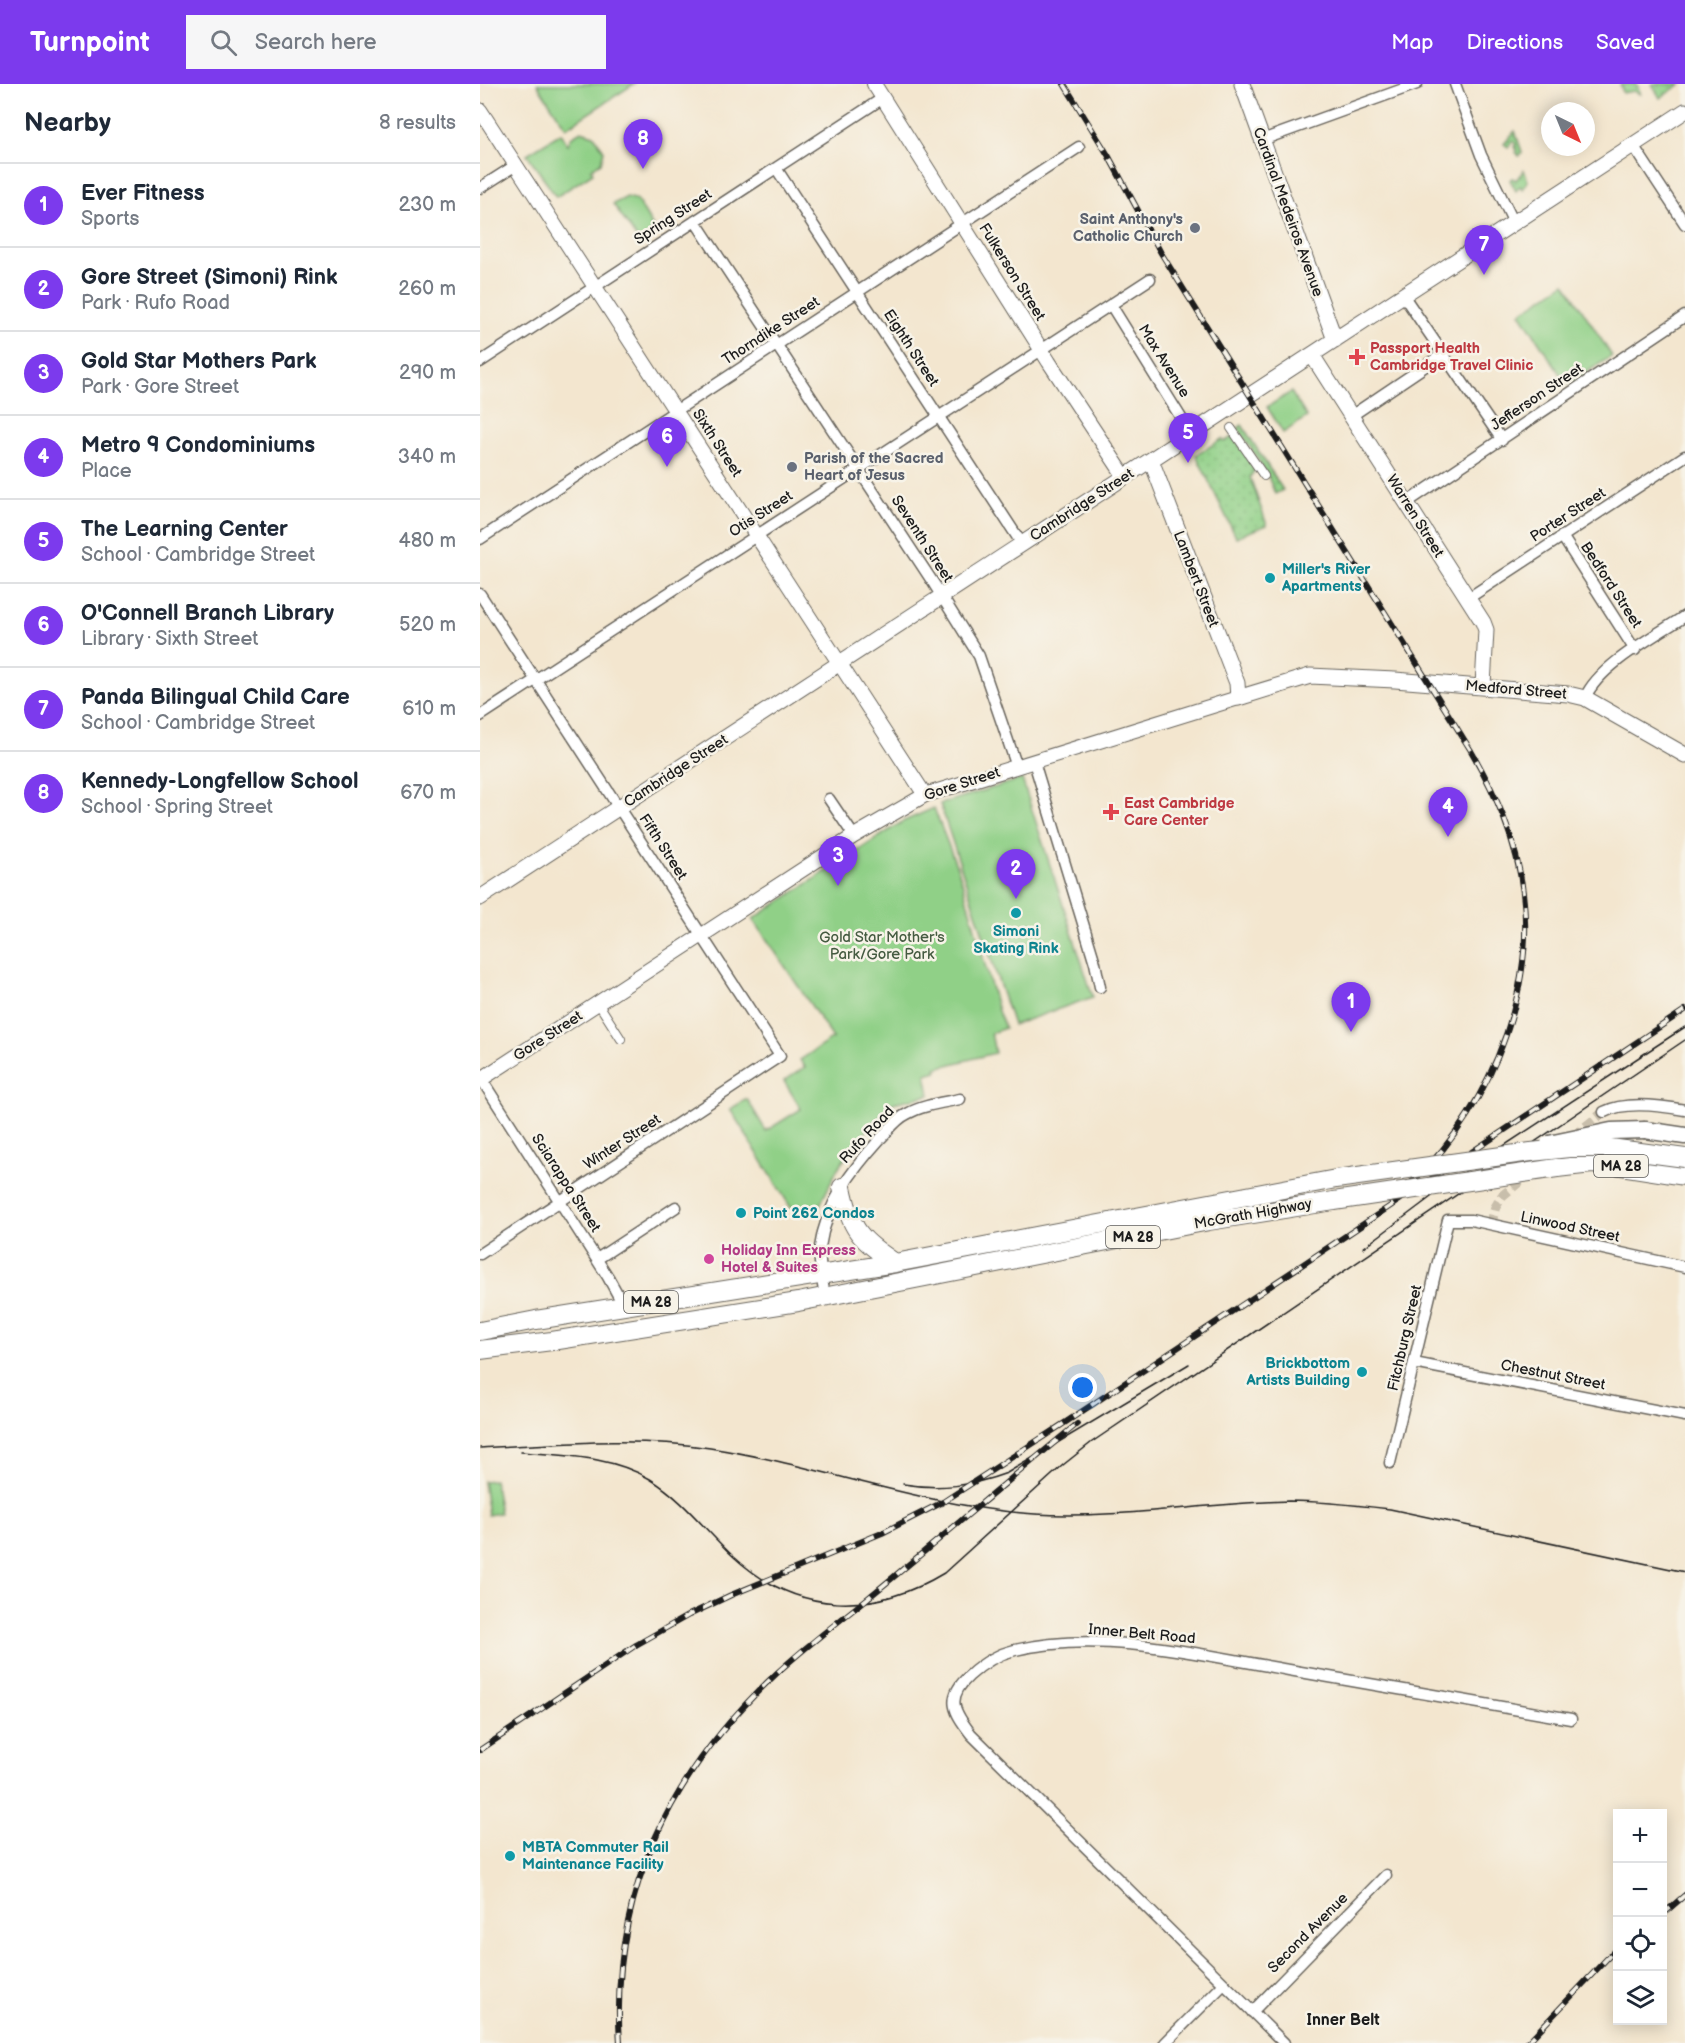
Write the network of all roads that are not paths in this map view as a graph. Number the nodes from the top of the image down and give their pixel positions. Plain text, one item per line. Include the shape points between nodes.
1 (874, 84) edge
2 (1242, 84) edge
3 (1417, 84) edge
4 (1455, 84) edge
5 (884, 98) junction
6 (480, 110) edge
7 (1685, 111) edge
8 (1262, 140) junction
9 (1633, 145) junction
10 (1079, 147) dead end
11 (516, 165) junction
12 (776, 168) junction
13 (480, 188) edge
14 (695, 221) junction
15 (1514, 223) junction
16 (1685, 224) edge
17 (963, 225) junction
18 (1150, 279) dead end
19 (595, 286) junction
20 (857, 292) junction
21 (1403, 295) junction
22 (1111, 305) junction
23 (1685, 316) edge
24 (1335, 340) junction
25 (776, 346) junction
26 (1042, 350) junction
27 (1443, 354) junction
28 (1312, 355) junction
29 (482, 358) edge
30 (676, 411) junction
31 (1351, 416) junction
32 (938, 417) junction
33 (1231, 428) dead end
34 (1191, 434) junction
35 (1502, 440) junction
36 (1685, 456) edge
37 (1151, 460) junction
38 (857, 470) junction
39 (1264, 476) dead end
40 (1125, 477) junction
41 (1406, 503) junction
42 (757, 534) junction
43 (1562, 536) junction
44 (480, 539) edge
45 (1022, 544) junction
46 (480, 594) edge
47 (942, 597) junction
48 (1467, 599) junction
49 (1685, 616) edge
50 (1635, 650) junction
51 (841, 663) junction
52 (1332, 677) joint
53 (536, 679) junction
54 (1483, 686) junction
55 (1238, 698) junction
56 (1585, 698) junction
57 (480, 716) edge
58 (1685, 755) edge
59 (1034, 762) junction
60 (1017, 767) junction
61 (925, 795) junction
62 (829, 799) dead end
63 (620, 807) junction
64 (854, 836) junction
65 (480, 898) edge
66 (702, 934) junction
67 (1100, 987) dead end
68 (598, 1003) junction
69 (621, 1039) dead end
70 (780, 1056) joint
71 (480, 1079) edge
72 (960, 1099) dead end
73 (1685, 1110) edge
74 (1604, 1112) tunnel mouth
75 (1685, 1136) edge
76 (1500, 1156) junction
77 (1685, 1158) edge
78 (1685, 1176) edge
79 (842, 1187) junction
80 (560, 1201) junction
81 (676, 1208) dead end
82 (1448, 1220) joint
83 (480, 1254) edge
84 (597, 1259) junction
85 (895, 1263) junction
86 (1685, 1267) edge
87 (822, 1275) junction
88 (825, 1298) junction
89 (624, 1306) junction
90 (480, 1331) edge
91 (480, 1350) edge
92 (1414, 1363) junction
93 (1685, 1416) edge
94 (1390, 1463) dead end
95 (1570, 1719) dead end
96 (1386, 1875) dead end
97 (1224, 1984) junction
98 (1252, 2012) junction
99 (1166, 2043) edge
100 (1284, 2043) edge

1 - 5 street, Fulkerson Street
2 - 8 main road, Cardinal Medeiros Avenue
3 - 8 street
4 - 15 street via 1481,155
5 - 12 street, Spring Street
5 - 17 street, Fulkerson Street
6 - 11 street, Sixth Street
7 - 9 main road, Cambridge Street
8 - 24 main road, Cardinal Medeiros Avenue
9 - 15 main road, Cambridge Street
9 - 16 street
10 - 17 street, Thorndike Street
11 - 13 street
11 - 19 street, Sixth Street
12 - 14 street, Spring Street
12 - 20 street, Eighth Street
14 - 19 street, Spring Street
14 - 25 street, Seventh Street
15 - 21 main road, Cambridge Street
17 - 20 street, Thorndike Street
17 - 26 street, Fulkerson Street
18 - 22 street, Otis Street
19 - 29 street, Spring Street
19 - 30 street, Sixth Street
20 - 25 street, Thorndike Street
20 - 32 street, Eighth Street
21 - 24 main road, Cambridge Street
21 - 27 street
22 - 26 street, Otis Street
22 - 34 street, Max Avenue
23 - 35 street, Jefferson Street
24 - 28 main road, Cambridge Street
25 - 30 street, Thorndike Street
25 - 38 street, Seventh Street
26 - 32 street, Otis Street
26 - 40 street, Fulkerson Street
27 - 31 street
27 - 35 street
28 - 31 main road, Warren Street
28 - 34 main road, Cambridge Street
30 - 42 street, Sixth Street
30 - 44 street, Thorndike Street
31 - 41 main road, Warren Street
32 - 38 street, Otis Street
32 - 45 street, Eighth Street
33 - 39 street
34 - 37 main road, Cambridge Street
35 - 41 street, Jefferson Street
36 - 43 street, Porter Street
37 - 40 main road, Cambridge Street
37 - 55 main road, Lambert Street via 1237,683
38 - 42 street, Otis Street
38 - 47 street, Seventh Street
40 - 45 main road, Cambridge Street
41 - 48 main road, Warren Street
42 - 51 street, Sixth Street
42 - 53 street, Otis Street
43 - 48 street, Porter Street
43 - 50 street, Bedford Street
45 - 47 main road, Cambridge Street
46 - 53 street, Fifth Street
47 - 51 main road, Cambridge Street
47 - 60 street, Seventh Street via 979,656
48 - 54 main road, Warren Street via 1486,630
49 - 50 street
50 - 56 street via 1598,677
51 - 61 street, Sixth Street
51 - 63 main road, Cambridge Street
52 - 54 main road, Medford Street
52 - 55 main road, Gore Street via 1310,676
53 - 57 street, Otis Street
53 - 63 street, Fifth Street
54 - 56 main road, Medford Street
55 - 59 street, Gore Street
56 - 58 main road, Medford Street
59 - 60 street, Gore Street
59 - 67 street
60 - 61 street, Gore Street
61 - 64 street, Gore Street
62 - 64 street
63 - 65 main road, Cambridge Street
63 - 66 street, Fifth Street
64 - 66 street, Gore Street
66 - 68 street, Gore Street
66 - 70 street, Fifth Street
68 - 69 street
68 - 71 street, Gore Street
70 - 80 street, Winter Street
71 - 80 street, Sciarappa Street
72 - 79 street, Rufo Road via 904,1115
73 - 74 street via 1635,1106
75 - 76 main road, McGrath Highway, bridge via 1645,1130 1611,1131
76 - 77 highway, McGrath Highway / MA 28, bridge via 1603,1148
76 - 85 highway, McGrath Highway / MA 28, bridge via 1336,1179
78 - 88 highway, McGrath Highway / MA 28, bridge via 1615,1165 1557,1168 1231,1217
79 - 85 highway via 857,1232
79 - 87 street, Rufo Road via 821,1239
80 - 83 street, Winter Street
80 - 84 street, Sciarappa Street
81 - 84 street
82 - 86 street, Linwood Street via 1471,1220
82 - 92 street, Fitchburg Street
84 - 89 street, Sciarappa Street
85 - 87 highway, McGrath Highway / MA 28
87 - 88 street, Rufo Road
87 - 89 highway, MA 28
88 - 91 highway, MA 28
89 - 90 highway, MA 28
92 - 93 street, Chestnut Street
92 - 94 street, Fitchburg Street
95 - 97 street, Inner Belt Road via 1124,1644 1039,1646 1004,1654 978,1668 960,1684 954,1699 955,1714 965,1727
96 - 98 street, Second Avenue
97 - 98 street, Inner Belt Road
97 - 99 street
98 - 100 street, Inner Belt Road

